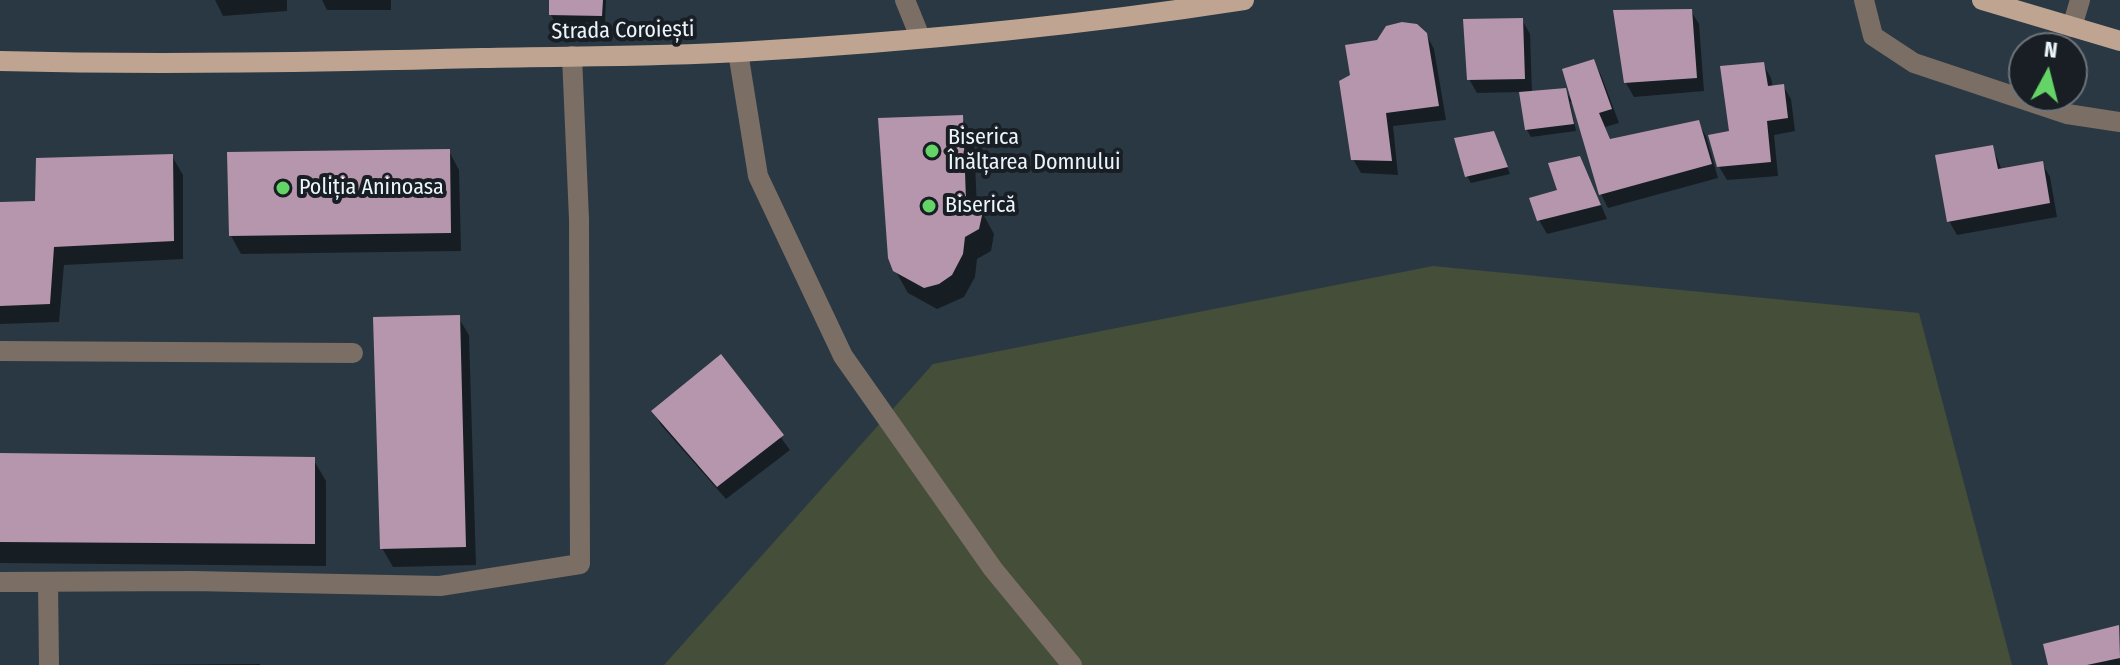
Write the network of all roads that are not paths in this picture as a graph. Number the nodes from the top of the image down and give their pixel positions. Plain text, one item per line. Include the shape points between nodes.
1 (905, 0) edge
2 (1244, 0) edge
3 (1864, 0) edge
4 (1982, 0) edge
5 (2080, 0) edge
6 (2072, 27) junction
7 (920, 37) junction
8 (2120, 41) edge
9 (738, 52) junction
10 (572, 56) junction
11 (0, 61) edge
12 (2120, 122) edge
13 (0, 351) edge
14 (353, 353) dead end
15 (0, 582) edge
16 (48, 582) junction
17 (49, 665) edge
18 (1072, 665) edge

1 - 7 street
2 - 7 main road, Strada Coroiești via 1094,22
3 - 12 street via 1873,36 1914,63 2067,114
4 - 6 main road
5 - 6 street
6 - 8 main road
7 - 9 main road, Strada Coroiești
9 - 10 main road, Strada Coroiești
9 - 18 street via 758,176 843,356 993,569
10 - 11 main road, Strada Coroiești
10 - 16 street via 579,219 580,564 440,586
13 - 14 street
15 - 16 street
16 - 17 street

